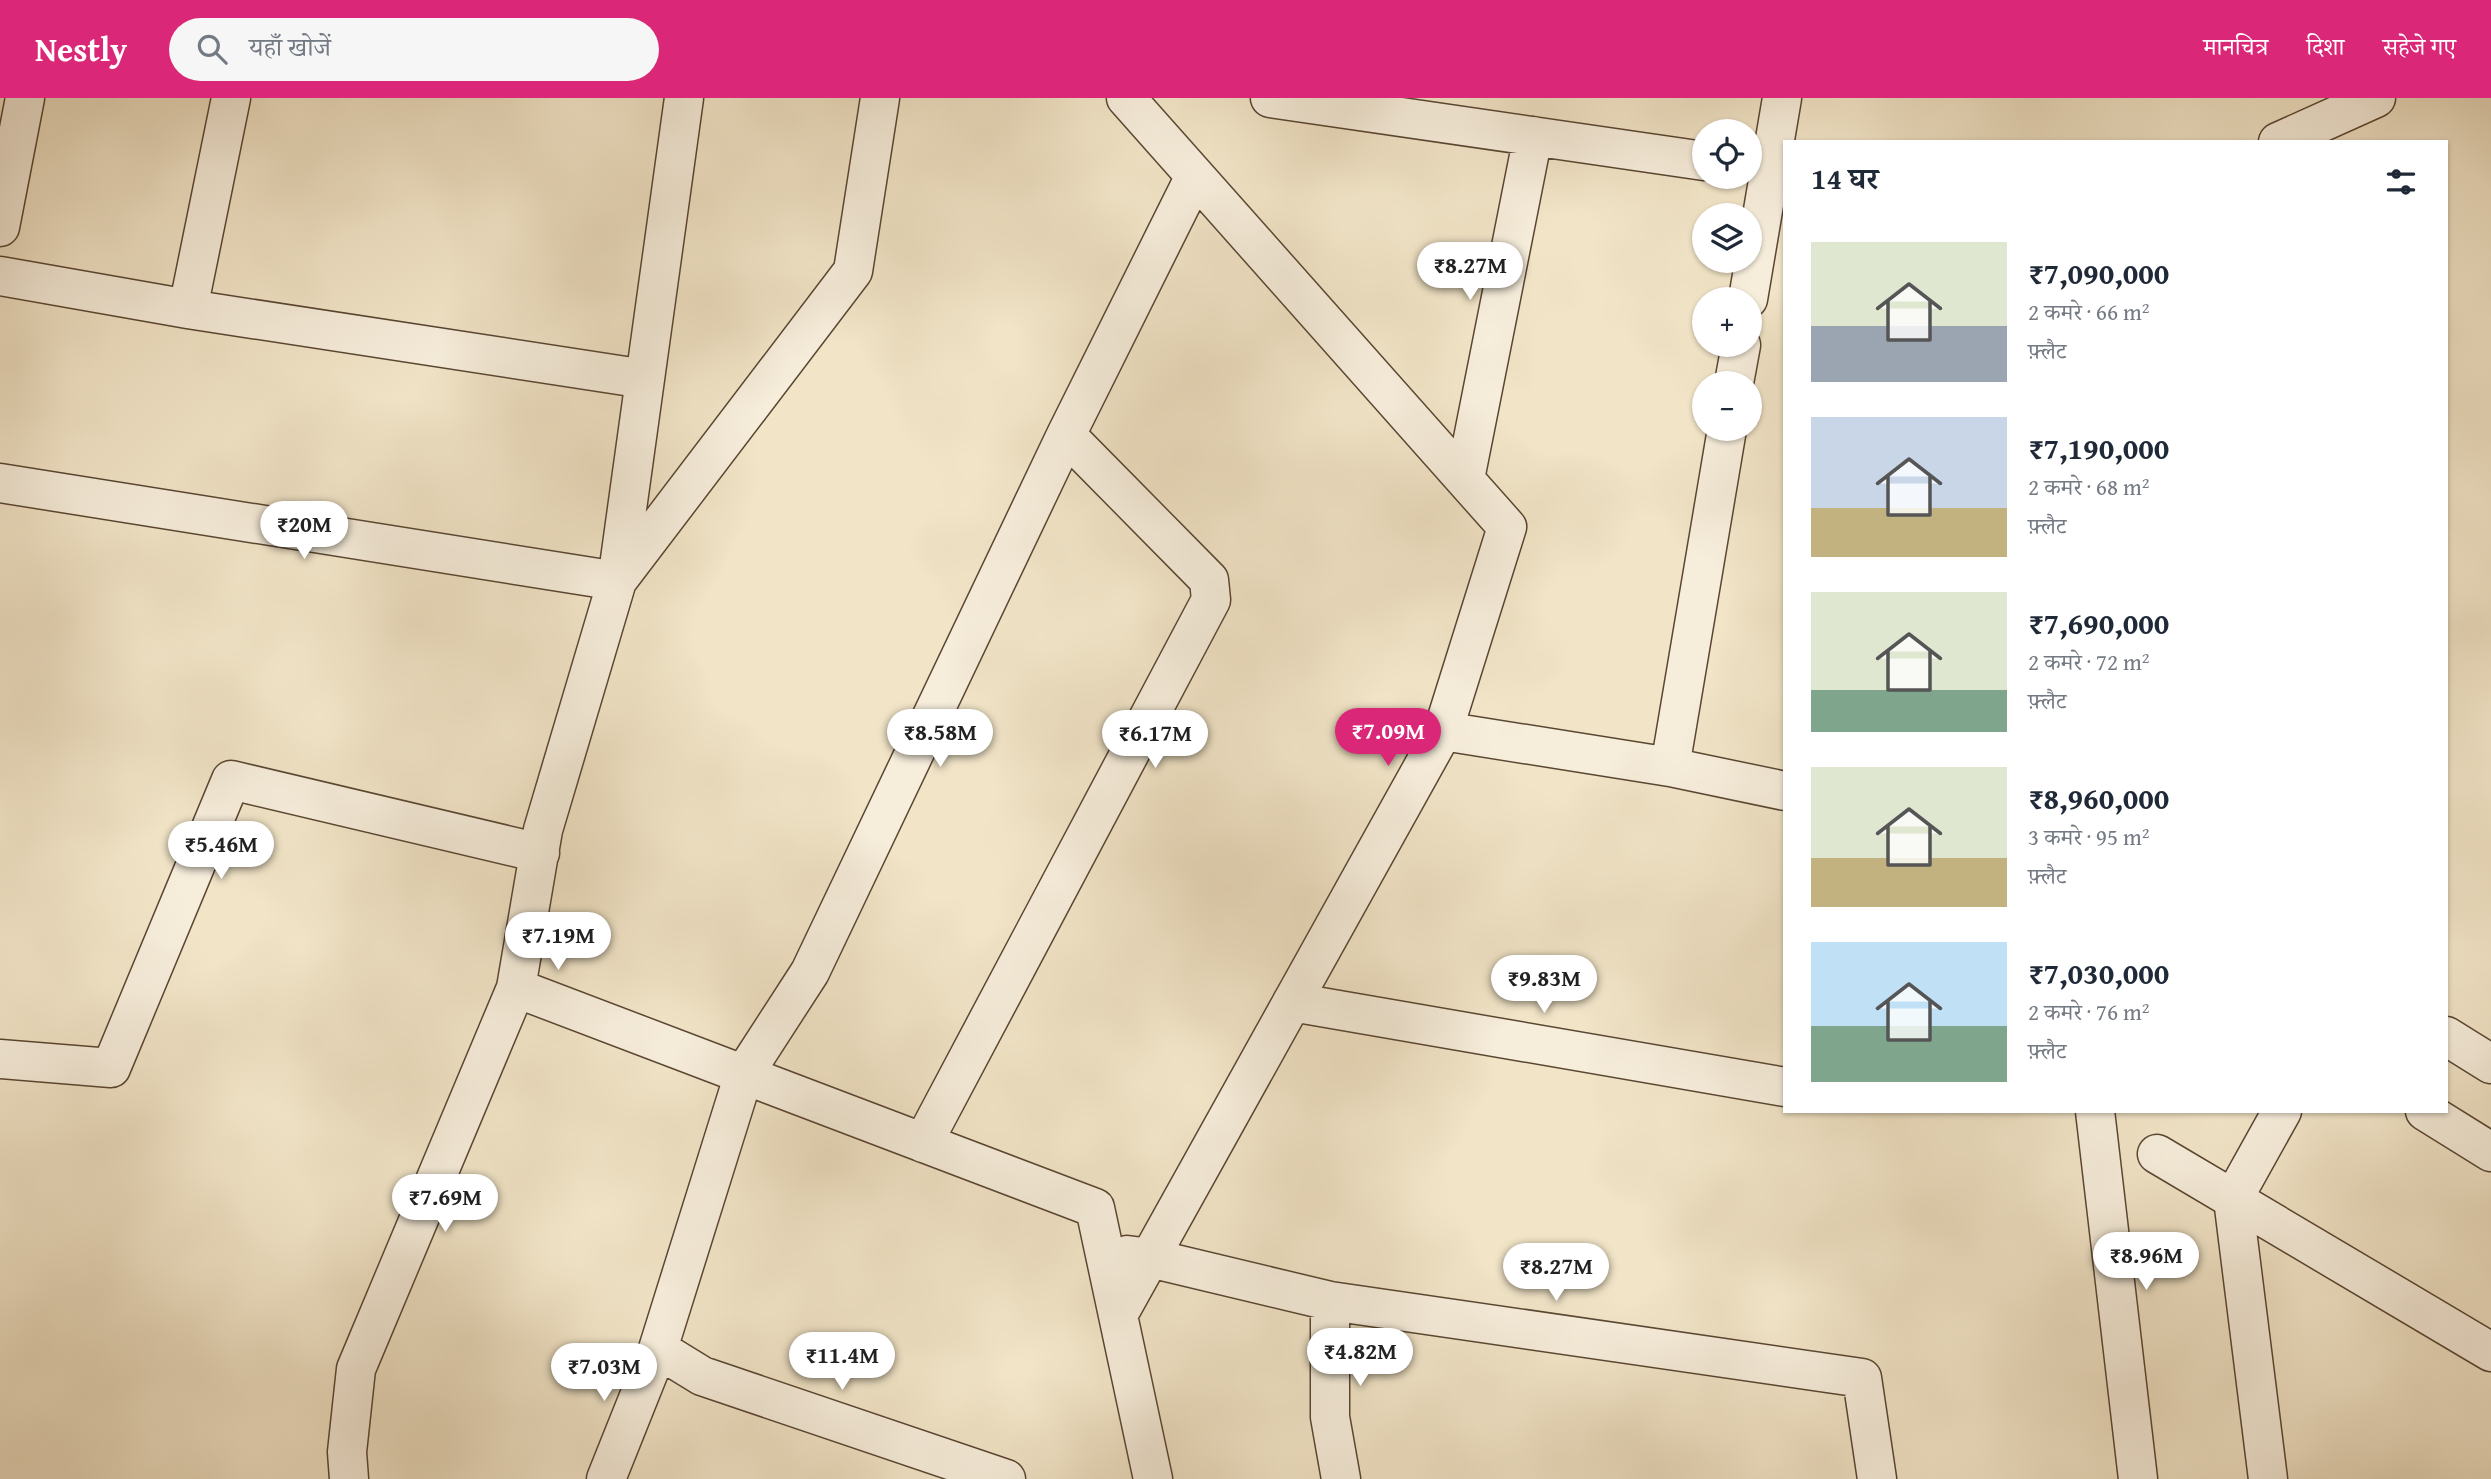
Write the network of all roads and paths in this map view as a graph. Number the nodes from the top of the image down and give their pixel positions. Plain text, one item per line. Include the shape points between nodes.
1 (25, 98) edge
2 (231, 98) edge
3 (684, 98) edge
4 (880, 98) edge
5 (1126, 98) edge
6 (1270, 98) edge
7 (1782, 98) edge
8 (2376, 98) edge
9 (1533, 136) junction
10 (2282, 140) edge
11 (1692, 159) edge
12 (1762, 163) edge
13 (1195, 176) junction
14 (1758, 189) edge
15 (0, 227) edge
16 (0, 276) edge
17 (1749, 287) edge
18 (188, 309) junction
19 (645, 379) junction
20 (1066, 435) junction
21 (1725, 441) edge
22 (1465, 479) junction
23 (0, 483) edge
24 (617, 581) junction
25 (1443, 731) junction
26 (1670, 767) junction
27 (1783, 790) edge
28 (540, 853) junction
29 (516, 988) junction
30 (1292, 1002) junction
31 (2448, 1037) edge
32 (0, 1059) edge
33 (2491, 1064) edge
34 (744, 1074) junction
35 (1783, 1087) edge
36 (2281, 1113) edge
37 (2428, 1113) edge
38 (2104, 1117) edge
39 (923, 1143) junction
40 (2491, 1153) edge
41 (2157, 1154) dead end
42 (2233, 1199) junction
43 (1105, 1251) junction
44 (1150, 1258) junction
45 (1330, 1301) junction
46 (1118, 1315) junction
47 (658, 1349) junction
48 (2491, 1352) edge
49 (349, 1479) edge
50 (606, 1479) edge
51 (1006, 1479) edge
52 (1153, 1479) edge
53 (1341, 1479) edge
54 (1877, 1479) edge
55 (2138, 1479) edge
56 (2268, 1479) edge

1 - 15 street
2 - 18 street
3 - 19 street
4 - 24 street via 853,271
5 - 13 street
6 - 9 street
7 - 12 street
8 - 10 street
9 - 11 street
9 - 22 street
13 - 20 street
13 - 22 street
14 - 17 street
16 - 18 street
18 - 19 street
19 - 24 street
20 - 34 street via 810,972
20 - 39 street via 1209,580 1211,600
21 - 26 street
22 - 25 street via 1507,527
23 - 24 street
24 - 28 street
25 - 26 street
25 - 30 street
26 - 27 street
28 - 29 street
28 - 32 street via 231,780 111,1068
29 - 34 street
29 - 49 street via 356,1369 346,1452
30 - 35 street
30 - 44 street
31 - 33 street
34 - 39 street
34 - 47 street
36 - 42 street
37 - 40 street
38 - 55 street
39 - 43 street via 1095,1208
41 - 42 street
42 - 48 street
42 - 56 street
43 - 44 street
43 - 46 street
44 - 45 street
44 - 46 street
45 - 53 street via 1330,1417
45 - 54 street via 1862,1378
46 - 52 street
47 - 50 street
47 - 51 street via 702,1376

